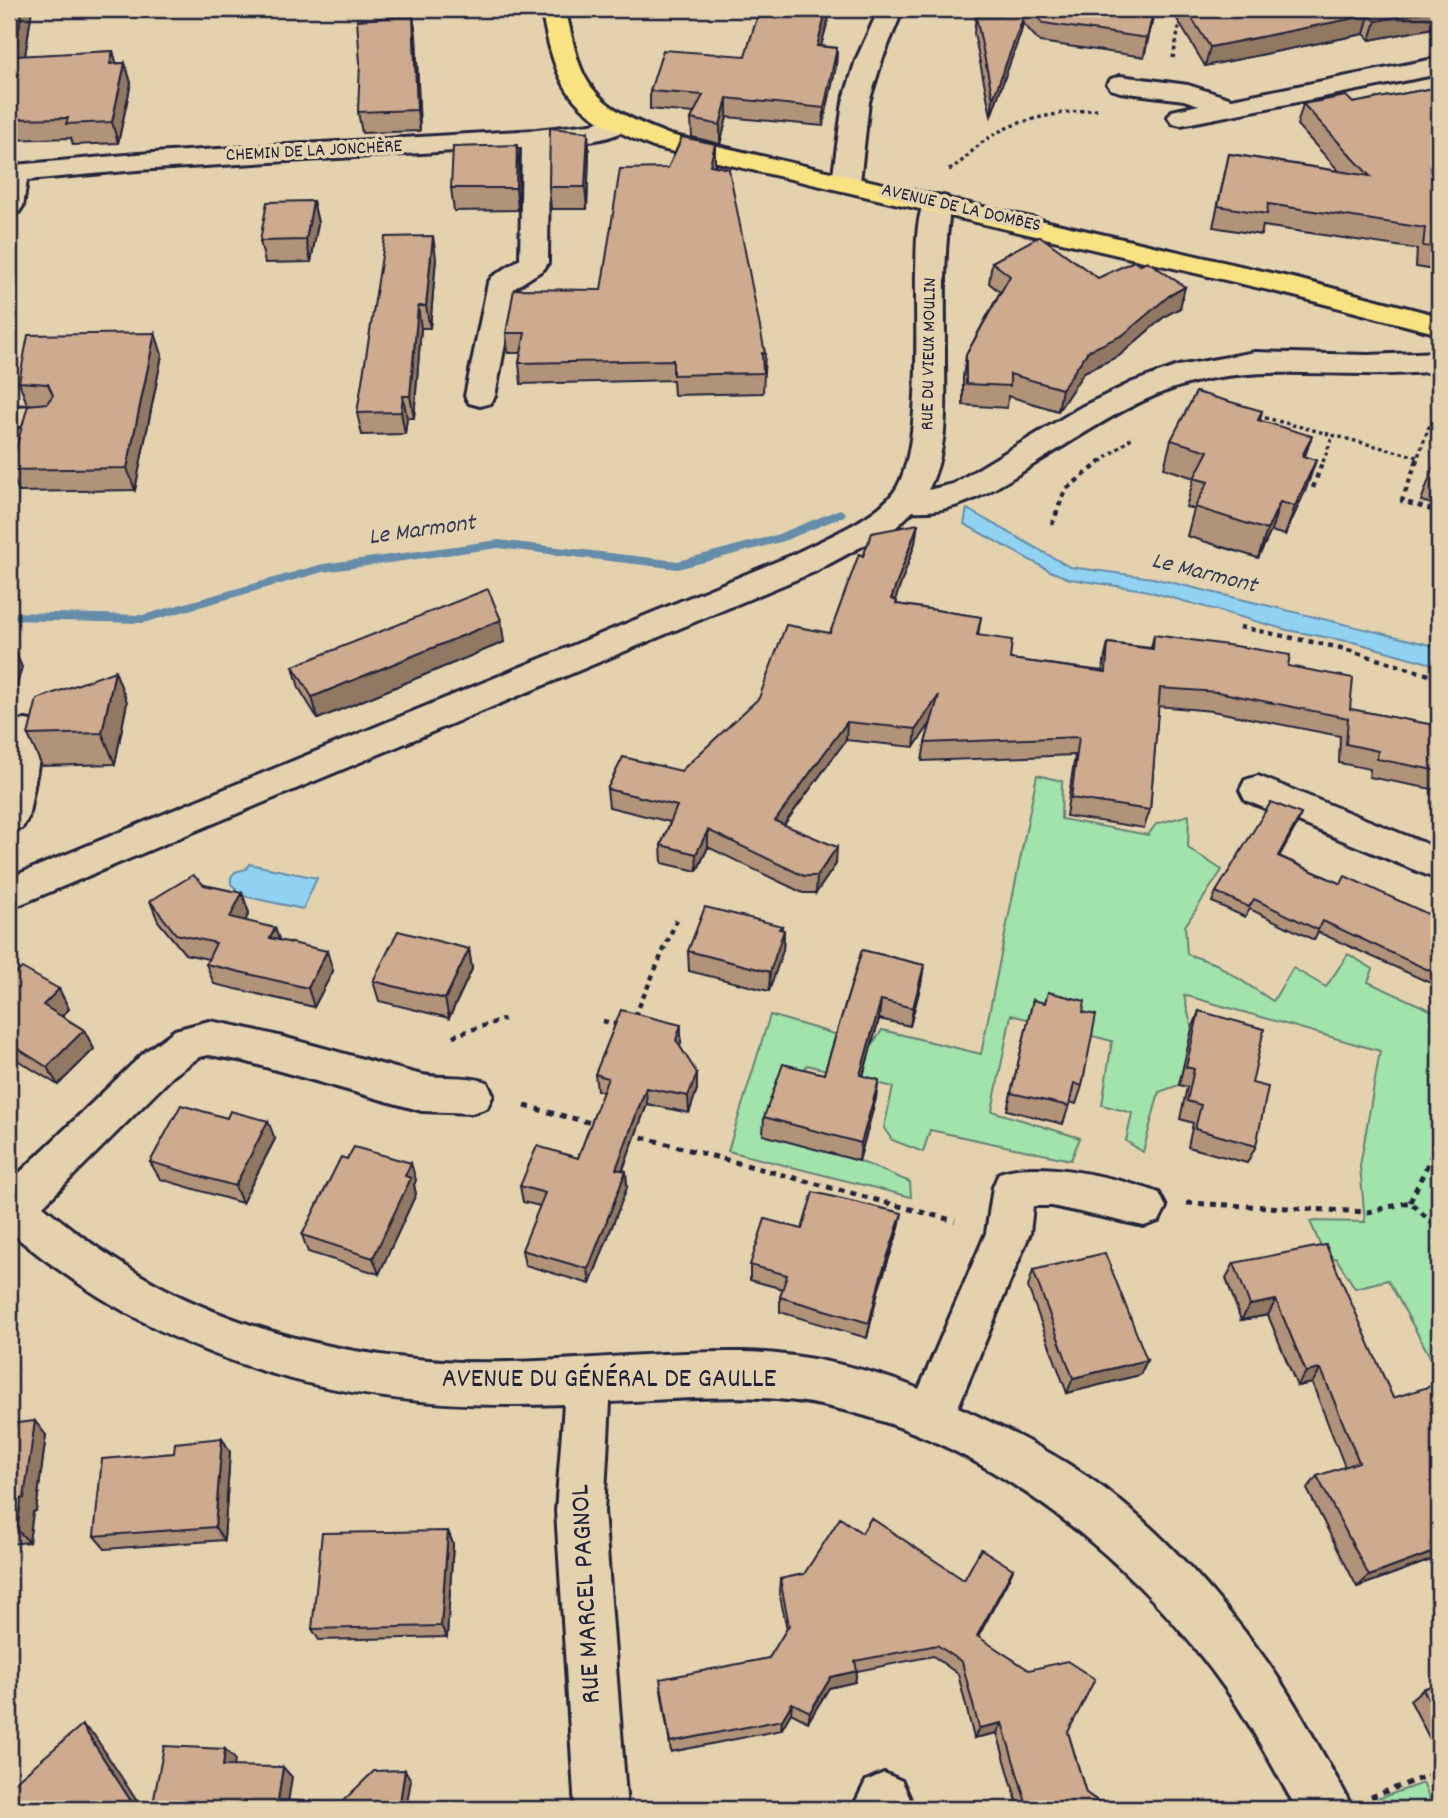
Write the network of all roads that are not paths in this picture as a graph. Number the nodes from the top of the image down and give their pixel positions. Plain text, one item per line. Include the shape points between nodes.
1 (553, 9) edge
2 (891, 9) edge
3 (1439, 66) edge
4 (1120, 83) dead end
5 (1230, 107) junction
6 (1181, 117) dead end
7 (618, 123) junction
8 (536, 138) junction
9 (12, 174) edge
10 (846, 182) junction
11 (937, 204) junction
12 (9, 205) edge
13 (1439, 324) edge
14 (1439, 362) edge
15 (1368, 365) junction
16 (1439, 387) edge
17 (480, 396) dead end
18 (44, 416) edge
19 (9, 417) edge
20 (905, 500) junction
21 (9, 734) edge
22 (1258, 790) dead end
23 (9, 818) edge
24 (1439, 865) edge
25 (9, 894) edge
26 (472, 1095) dead end
27 (1163, 1203) road end
28 (10, 1207) edge
29 (590, 1380) junction
30 (930, 1418) junction
31 (1343, 1805) edge
32 (601, 1809) edge

1 - 7 main road, AVENUE DE LA DOMBES via 574,82 584,97
2 - 10 street via 856,102
3 - 5 street
4 - 5 street via 1188,93
5 - 6 street
7 - 8 street, CHEMIN DE LA JONCHÈRE via 596,132
7 - 10 main road, AVENUE DE LA DOMBES via 662,141
8 - 9 street, CHEMIN DE LA JONCHÈRE
8 - 17 street via 534,263 502,283
9 - 12 street
10 - 11 main road, AVENUE DE LA DOMBES
11 - 13 main road, AVENUE DE LA DOMBES
11 - 20 street, RUE DU VIEUX MOULIN via 931,256 929,436
14 - 15 street
15 - 16 street
15 - 20 street via 1255,362 1189,373 1144,388 1092,414 963,493 928,501
18 - 19 street
20 - 25 street via 882,521 802,564
21 - 23 street via 26,733
22 - 24 street
26 - 28 street via 422,1093 244,1044 209,1038 189,1042 159,1064
27 - 30 street via 1052,1186 1014,1186 1008,1233
28 - 29 street, AVENUE DU GÉNÉRAL DE GAULLE via 130,1293 189,1323 278,1354 352,1372 425,1381
29 - 30 street, AVENUE DU GÉNÉRAL DE GAULLE via 745,1374 826,1384 907,1406
29 - 32 street, RUE MARCEL PAGNOL via 580,1511
30 - 31 street, AVENUE DU GÉNÉRAL DE GAULLE via 1072,1494 1128,1541 1184,1596

